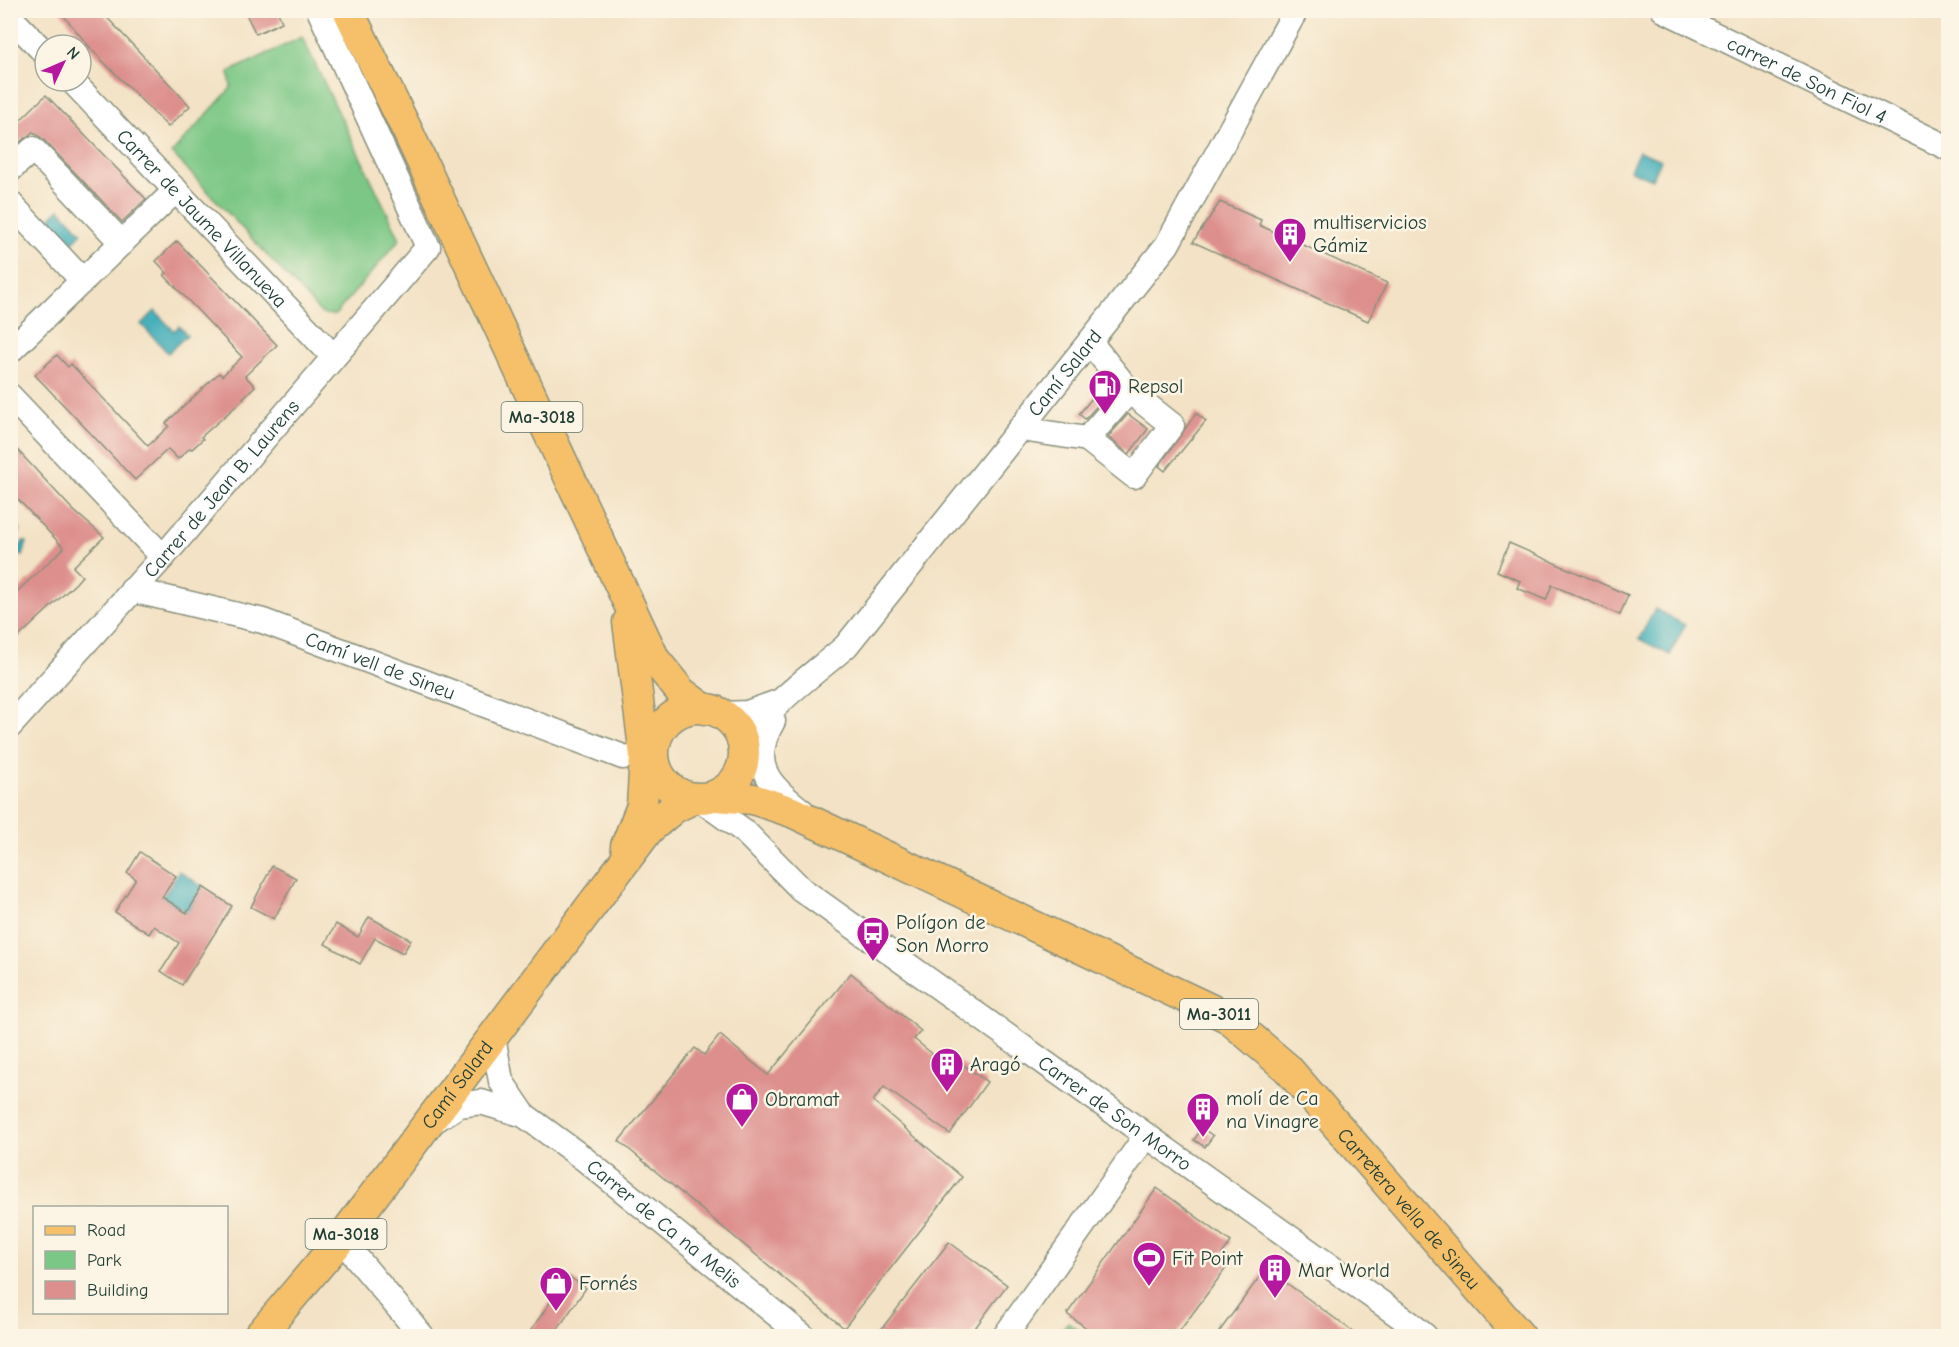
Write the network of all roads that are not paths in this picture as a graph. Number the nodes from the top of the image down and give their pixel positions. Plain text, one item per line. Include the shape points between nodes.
1 (319, 10) edge
2 (348, 10) edge
3 (1296, 10) edge
4 (1664, 10) edge
5 (10, 17) edge
6 (33, 41) edge
7 (83, 93) edge
8 (1948, 148) edge
9 (10, 170) edge
10 (176, 190) junction
11 (10, 203) edge
12 (122, 243) junction
13 (83, 281) junction
14 (1090, 342) junction
15 (10, 351) edge
16 (332, 355) junction
17 (1129, 391) junction
18 (10, 396) edge
19 (1021, 429) junction
20 (1087, 439) junction
21 (163, 557) junction
22 (132, 590) junction
23 (624, 592) junction
24 (655, 660) junction
25 (791, 693) junction
26 (713, 711) junction
27 (10, 726) edge
28 (661, 731) junction
29 (743, 753) junction
30 (623, 756) dead end
31 (662, 777) junction
32 (704, 798) junction
33 (792, 812) junction
34 (819, 825) junction
35 (650, 829) junction
36 (609, 885) junction
37 (493, 1037) junction
38 (524, 1115) junction
39 (426, 1126) junction
40 (1146, 1136) junction
41 (341, 1239) junction
42 (259, 1336) edge
43 (422, 1336) edge
44 (803, 1336) edge
45 (1005, 1336) edge
46 (1425, 1336) edge
47 (1520, 1336) edge

1 - 16 street, Carrer de Jean B. Laurens via 428,247
2 - 23 main road, Ma-3018
3 - 14 street, Camí Salard via 1167,245
4 - 8 street, carrer de Son Fiol 4
5 - 6 street
7 - 10 street, Carrer de Jaume Villanueva
9 - 12 street via 33,149
10 - 12 street
10 - 16 street, Carrer de Jaume Villanueva
11 - 13 street
12 - 13 street
13 - 15 street
14 - 17 street
14 - 19 street, Camí Salard
16 - 21 street, Carrer de Jean B. Laurens
17 - 20 street
17 - 20 street via 1173,425 1134,476
18 - 21 street
19 - 20 street
19 - 25 street, Camí Salard via 846,646
21 - 22 street, Carrer de Jean B. Laurens
22 - 27 street, Carrer de Jean B. Laurens
22 - 30 street, Camí vell de Sineu via 263,621
23 - 24 main road, Ma-3018
23 - 36 main road via 642,721 645,783 642,806
24 - 26 main road, Ma-3018 via 681,693
24 - 28 main road, Ma-3018
25 - 26 street, Camí Salard via 758,711
25 - 29 street, Camí Salard via 757,728
25 - 34 street via 762,739 761,759 765,774 779,793
26 - 28 main road via 685,711 675,715
26 - 29 main road, Ma-3018 via 735,725
28 - 31 main road, Ma-3018 via 655,756
29 - 32 main road, Ma-3018 via 734,780
29 - 33 main road, Carretera vella de Sineu / Ma-3011 via 750,774 762,790
31 - 32 main road via 676,791
31 - 35 main road, Camí Salard / Ma-3018
32 - 33 main road, Carretera vella de Sineu / Ma-3011 via 753,799
32 - 35 main road, Camí Salard / Ma-3018 via 674,808
32 - 40 street, Carrer de Son Morro via 801,889
33 - 34 main road, Carretera vella de Sineu / Ma-3011
34 - 47 main road, Carretera vella de Sineu / Ma-3011 via 1227,1017 1287,1068
35 - 36 main road, Camí Salard / Ma-3018
36 - 37 main road, Camí Salard / Ma-3018
37 - 38 street, Carrer de Ca na Melis via 501,1081
37 - 39 main road, Camí Salard / Ma-3018
38 - 39 street, Carrer de Ca na Melis via 481,1102 459,1105
38 - 44 street, Carrer de Ca na Melis
39 - 41 main road, Camí Salard / Ma-3018
40 - 45 street
40 - 46 street, Carrer de Son Morro
41 - 42 main road, Camí Salard / Ma-3018
41 - 43 street

